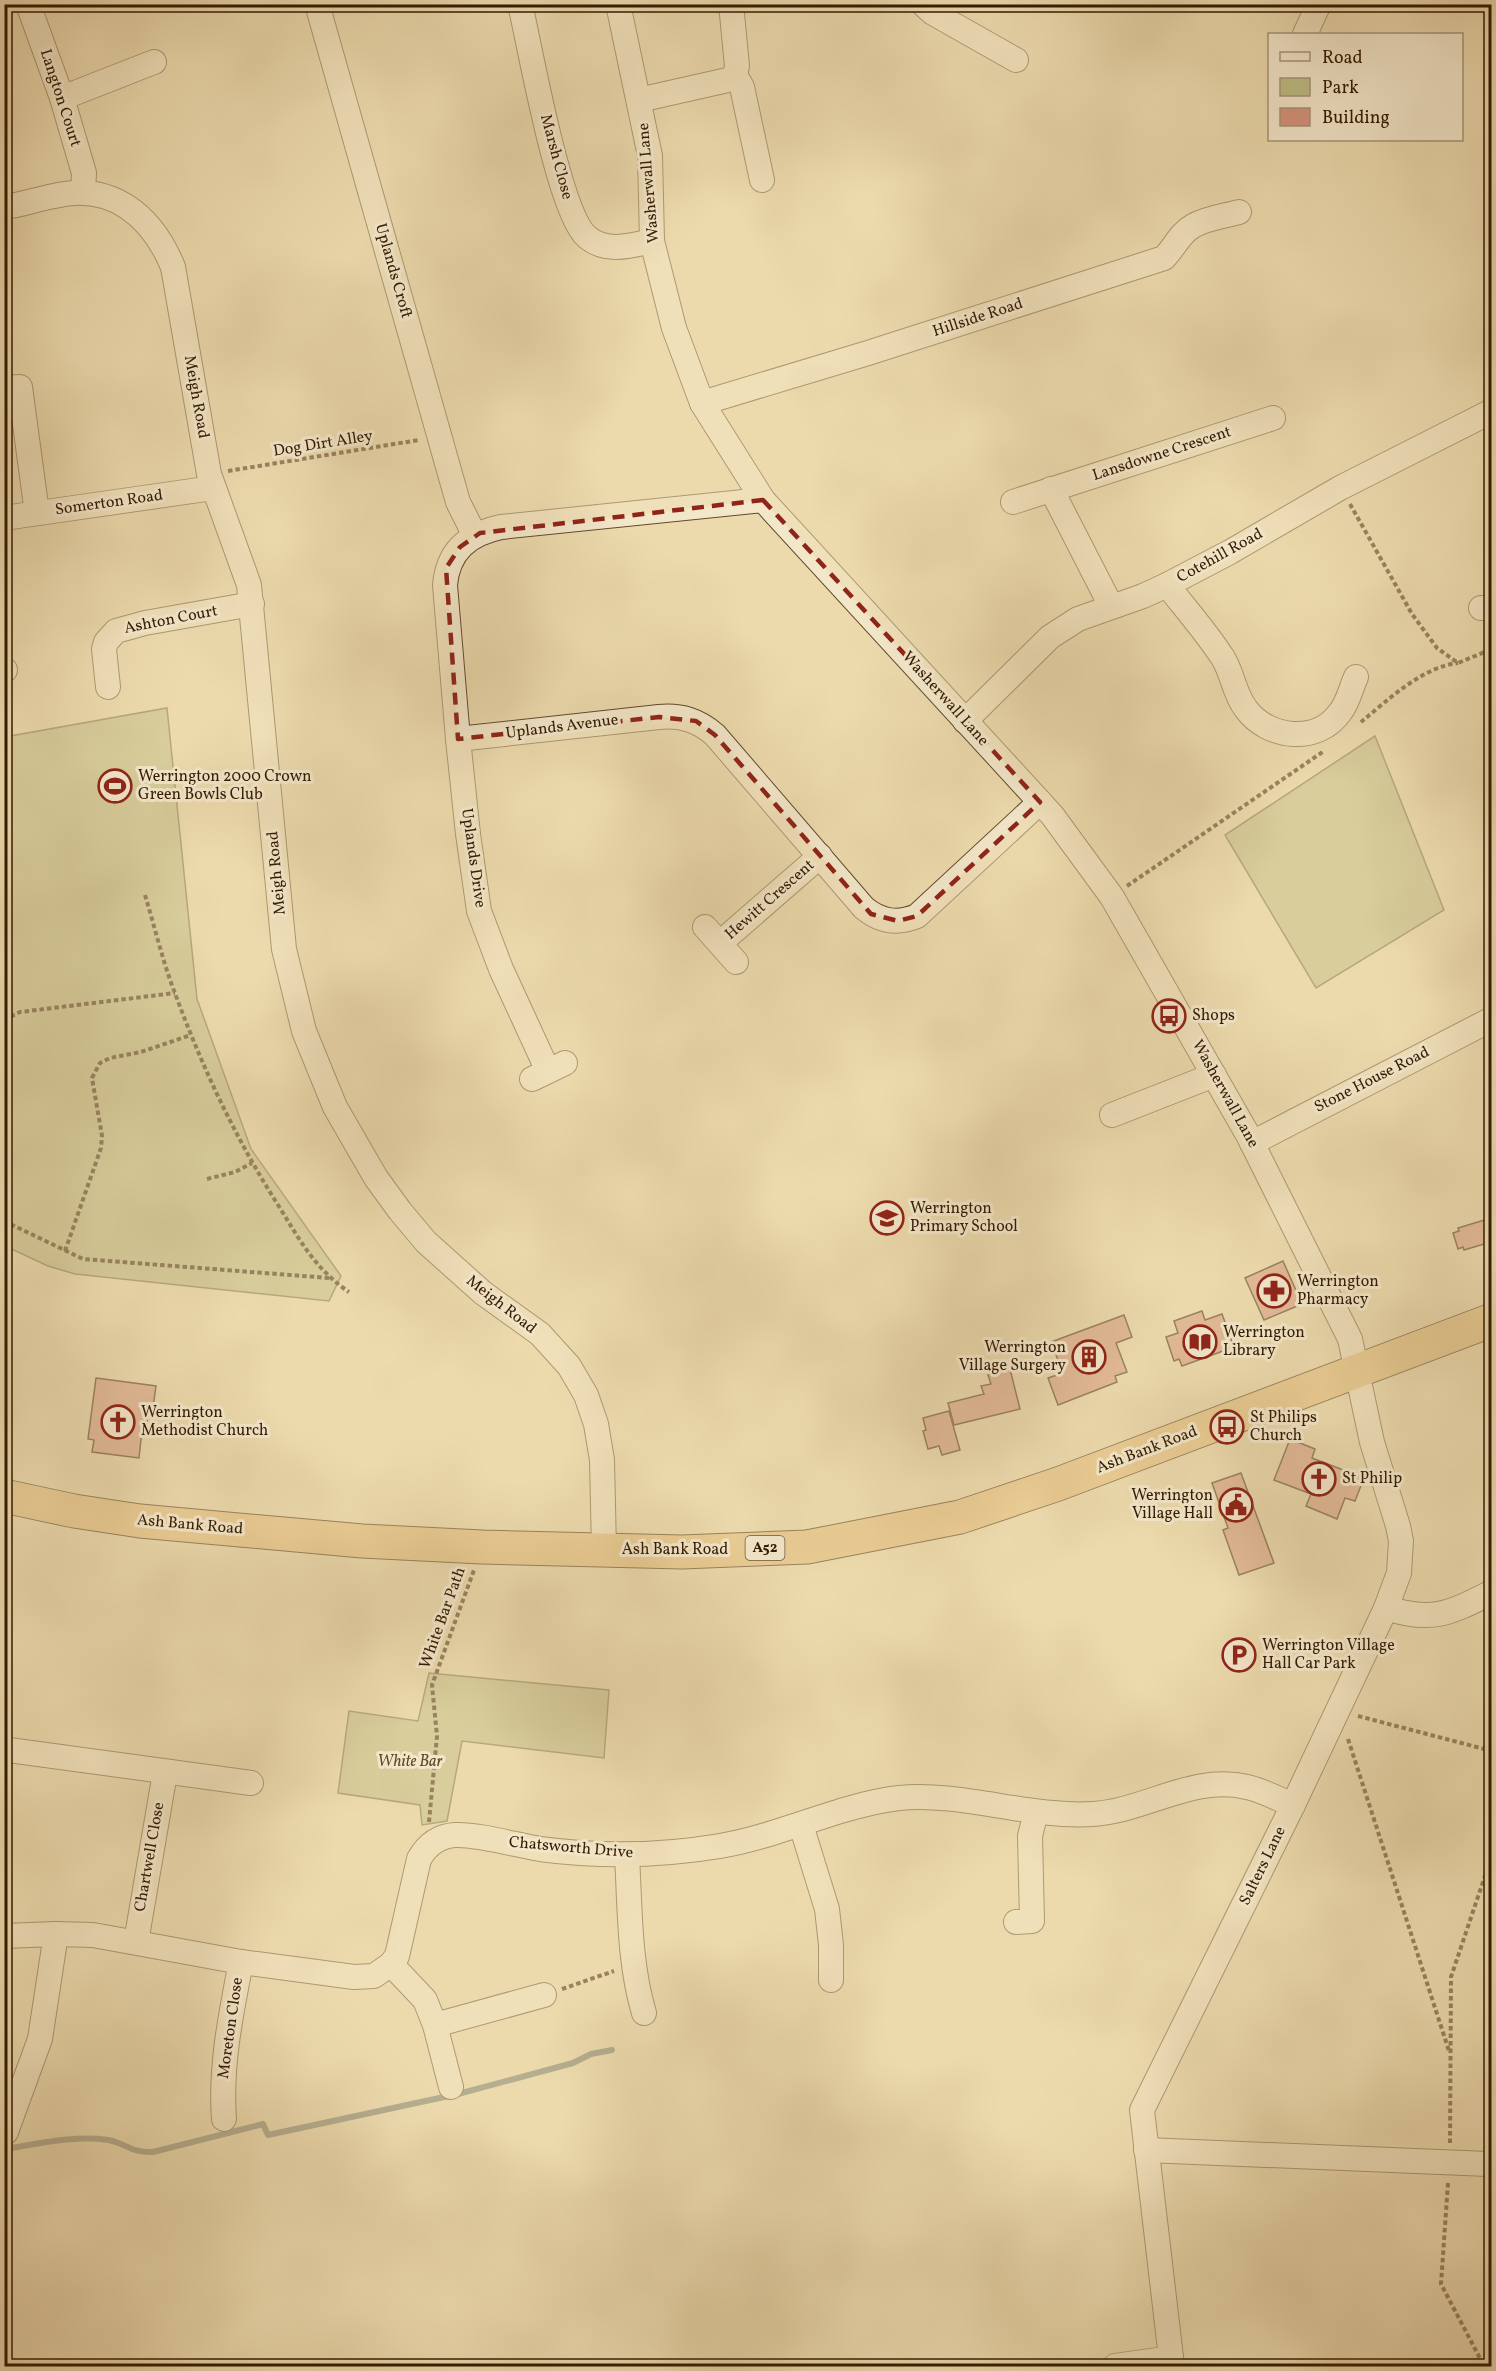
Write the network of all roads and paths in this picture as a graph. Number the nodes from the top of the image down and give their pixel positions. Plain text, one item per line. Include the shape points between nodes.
1 (28, 4) edge
2 (318, 4) edge
3 (520, 4) edge
4 (618, 4) edge
5 (731, 4) edge
6 (923, 4) edge
7 (1319, 4) edge
8 (1305, 33) edge
9 (1016, 60) dead end
10 (154, 62) dead end
11 (735, 75) junction
12 (62, 98) junction
13 (639, 100) junction
14 (762, 180) dead end
15 (83, 192) junction
16 (4, 207) edge
17 (1239, 212) dead end
18 (652, 241) junction
19 (4, 388) edge
20 (702, 403) junction
21 (1491, 411) edge
22 (1273, 418) dead end
23 (440, 435) junction
24 (211, 481) junction
25 (1340, 488) junction
26 (1051, 489) junction
27 (764, 500) junction
28 (1013, 502) dead end
29 (37, 513) junction
30 (4, 518) edge
31 (475, 536) junction
32 (1167, 585) junction
33 (252, 604) junction
34 (1111, 606) junction
35 (1491, 649) edge
36 (1458, 663) junction
37 (108, 687) dead end
38 (1356, 691) dead end
39 (965, 721) junction
40 (1355, 727) dead end
41 (458, 739) junction
42 (1330, 747) dead end
43 (1040, 802) junction
44 (820, 856) junction
45 (145, 895) dead end
46 (1112, 897) junction
47 (736, 962) dead end
48 (175, 993) junction
49 (1491, 1018) edge
50 (4, 1020) edge
51 (191, 1035) junction
52 (548, 1071) dead end
53 (1214, 1075) junction
54 (4, 1080) edge
55 (4, 1109) edge
56 (1112, 1114) dead end
57 (1252, 1143) junction
58 (252, 1163) junction
59 (207, 1179) dead end
60 (4, 1221) edge
61 (65, 1251) junction
62 (329, 1278) junction
63 (349, 1292) dead end
64 (1491, 1320) edge
65 (1357, 1371) junction
66 (4, 1496) edge
67 (482, 1547) junction
68 (604, 1550) junction
69 (1491, 1592) edge
70 (1386, 1608) junction
71 (1339, 1711) junction
72 (9, 1750) dead end
73 (1491, 1751) edge
74 (165, 1773) junction
75 (251, 1784) dead end
76 (1293, 1805) junction
77 (1036, 1812) junction
78 (801, 1825) junction
79 (436, 1840) junction
80 (1491, 1855) edge
81 (627, 1856) junction
82 (1016, 1922) dead end
83 (56, 1934) junction
84 (4, 1936) edge
85 (136, 1942) junction
86 (240, 1962) junction
87 (391, 1964) junction
88 (634, 1964) junction
89 (831, 1980) dead end
90 (544, 1995) joint
91 (634, 2004) dead end
92 (435, 2025) junction
93 (1450, 2055) junction
94 (441, 2073) dead end
95 (224, 2119) dead end
96 (18, 2121) edge
97 (1146, 2150) junction
98 (1450, 2163) junction
99 (1488, 2164) dead end
100 (1172, 2362) edge
101 (1115, 2367) edge
102 (1484, 2367) edge

1 - 12 street, Langton Court
2 - 23 street, Uplands Croft
3 - 18 street, Marsh Close via 552,148 573,220 587,238 606,246 626,247
4 - 13 street, Washerwall Lane
5 - 11 street
6 - 9 street
7 - 8 street
10 - 12 street
11 - 13 street via 727,81
11 - 14 street via 742,87
12 - 15 street, Langton Court via 84,173
13 - 18 street, Washerwall Lane via 650,156
15 - 16 street, Meigh Road
15 - 24 street, Meigh Road via 105,195 129,208 151,228 173,267
17 - 20 street, Hillside Road via 1192,226 1164,258
18 - 20 street, Washerwall Lane via 674,328
19 - 29 street via 20,387
20 - 27 street, Washerwall Lane
21 - 25 street, Cotehill Road
22 - 26 street, Lansdowne Crescent
23 - 24 path, Dog Dirt Alley
23 - 31 street, Uplands Croft via 458,502
24 - 29 street, Somerton Road
24 - 33 street, Meigh Road via 249,585
25 - 32 street, Cotehill Road
25 - 36 path via 1412,614 1437,648
26 - 28 street, Lansdowne Crescent
26 - 34 street
27 - 31 street via 501,527
27 - 39 street, Washerwall Lane
29 - 30 street, Somerton Road
31 - 41 street via 460,547 446,568
32 - 34 street, Cotehill Road
32 - 38 street via 1224,659 1243,706 1261,725 1292,735 1316,730 1342,711
33 - 37 street, Ashton Court via 116,631 104,649
33 - 68 street, Meigh Road via 284,949 295,1000 318,1070 370,1169 426,1242 483,1293 540,1334 569,1366 586,1395 596,1424 602,1460
34 - 39 street, Cotehill Road via 1078,619 1050,637
35 - 36 path
36 - 40 path via 1443,665 1387,698
39 - 43 street, Washerwall Lane
41 - 44 street, Uplands Avenue via 684,717 715,735
41 - 52 street, Uplands Drive via 479,911
42 - 46 path
43 - 44 street, Uplands Avenue via 931,905 908,920 887,921 871,914
43 - 46 street, Washerwall Lane
44 - 47 street, Hewitt Crescent via 713,935
45 - 48 path
46 - 53 street, Washerwall Lane
48 - 50 path via 20,1012
48 - 51 path
49 - 57 street, Stone House Road
51 - 58 path
51 - 61 path via 110,1058 95,1070 92,1078 101,1148
53 - 56 street
53 - 57 street, Washerwall Lane
54 - 55 path via 8,1097
57 - 65 street, Washerwall Lane via 1350,1339
58 - 59 path
58 - 62 path via 313,1260
60 - 61 path
61 - 62 path via 95,1261
62 - 63 path
64 - 65 highway, Ash Bank Road / A52
65 - 68 highway, Ash Bank Road / A52 via 960,1517 807,1546 682,1552
65 - 70 street, Salters Lane via 1372,1442 1401,1542 1399,1573
66 - 67 highway, Ash Bank Road / A52 via 140,1521 362,1541
67 - 68 highway, Ash Bank Road / A52
67 - 79 path, White Bar Path via 432,1685 437,1736 429,1826
69 - 70 street via 1443,1614 1418,1616
70 - 71 street, Salters Lane
71 - 73 path
71 - 76 street, Salters Lane
71 - 93 path
72 - 74 street
74 - 75 street
74 - 85 street, Chartwell Close
76 - 77 street, Chatsworth Drive via 1248,1787 1228,1784 1191,1788 1123,1810 1093,1814
76 - 97 street, Salters Lane via 1142,2110
77 - 78 street, Chatsworth Drive via 950,1798 899,1798
77 - 82 street via 1030,1836 1032,1921
78 - 81 street, Chatsworth Drive via 721,1846
78 - 89 street via 827,1909
79 - 81 street, Chatsworth Drive via 463,1835 542,1849
79 - 87 street via 419,1859 400,1947
80 - 93 path via 1451,1977
81 - 88 street
83 - 84 street
83 - 85 street
83 - 96 street via 40,2039
85 - 86 street
86 - 87 street via 354,1977 374,1976
86 - 95 street, Moreton Close via 213,2096
87 - 92 street via 424,2000
88 - 90 path
88 - 91 street
90 - 92 street
92 - 94 street
93 - 98 path
97 - 98 street
97 - 100 street, Salters Lane
98 - 99 street
98 - 102 path via 1441,2284
100 - 101 street

